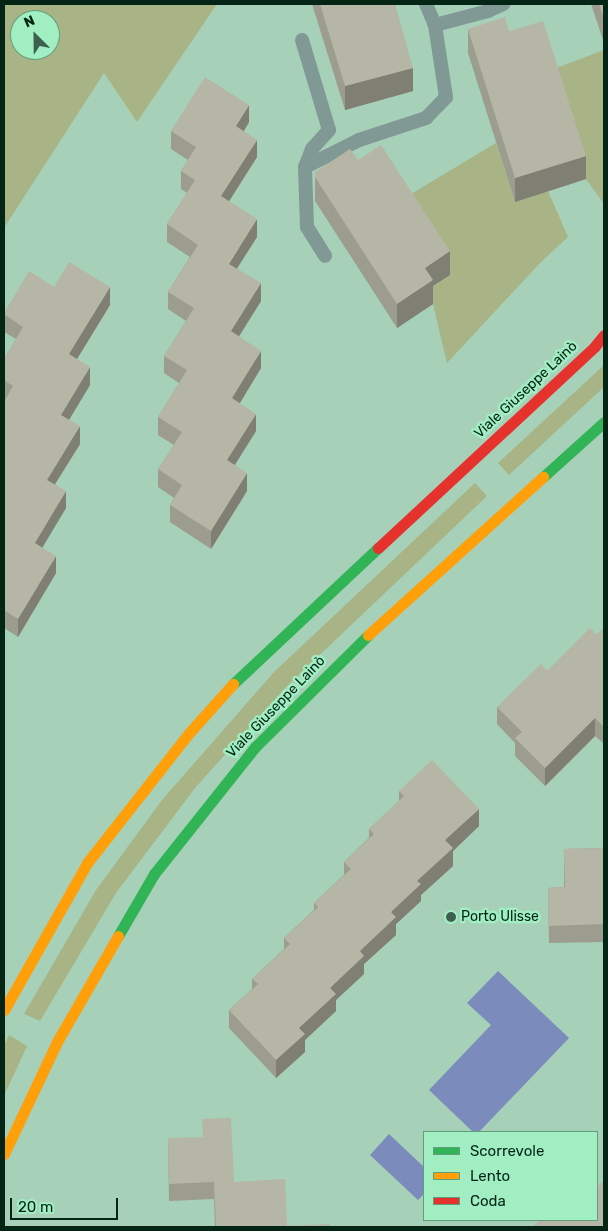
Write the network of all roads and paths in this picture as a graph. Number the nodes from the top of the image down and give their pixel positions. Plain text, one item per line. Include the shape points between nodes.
1 (426, 4) edge
2 (503, 4) edge
3 (435, 25) junction
4 (302, 40) dead end
5 (305, 167) junction
6 (325, 256) dead end
7 (604, 335) edge
8 (604, 422) edge
9 (4, 1010) edge
10 (4, 1154) edge

1 - 3 lane
2 - 3 lane
3 - 5 lane via 446,97 426,118 359,140
4 - 5 lane via 329,130 312,149
5 - 6 lane via 306,227
7 - 9 main road, Viale Giuseppe Lainò via 235,682 189,733 87,863
8 - 10 main road, Viale Giuseppe Lainò via 364,639 255,747 154,874 58,1040

